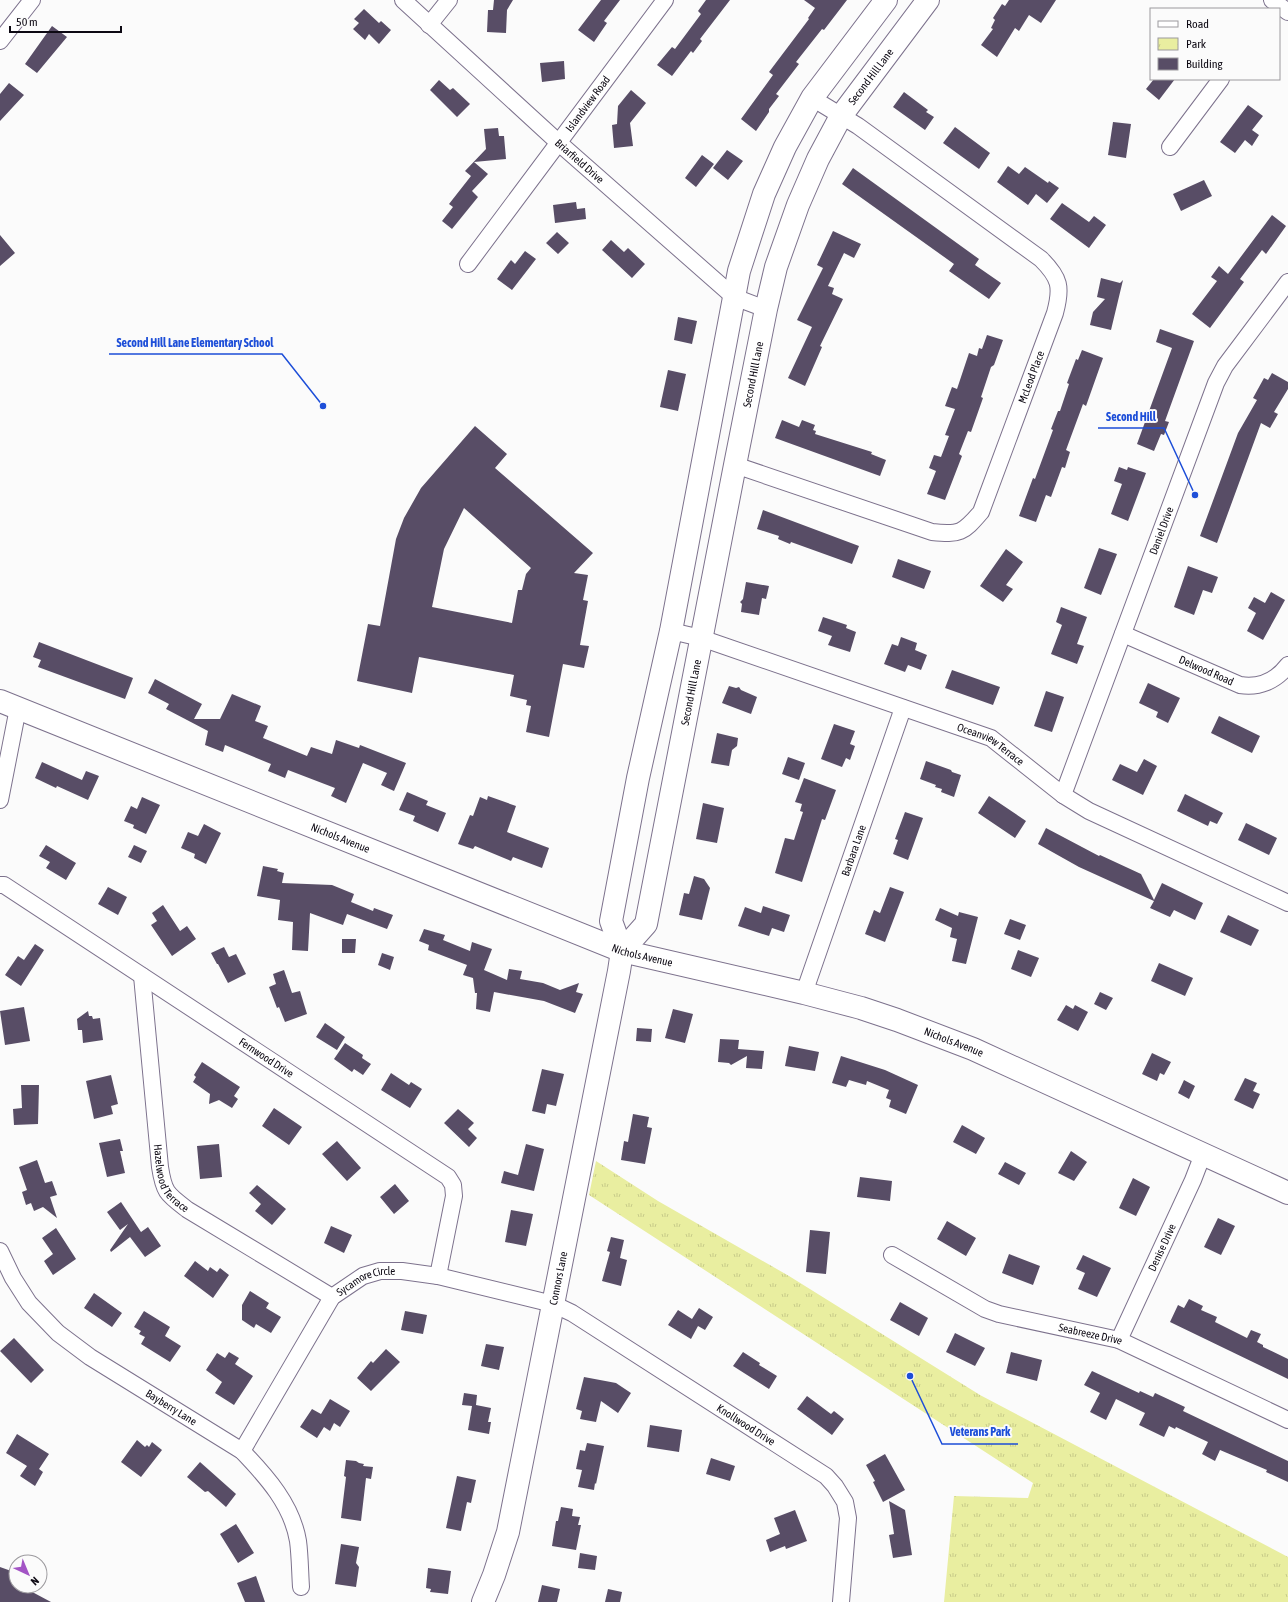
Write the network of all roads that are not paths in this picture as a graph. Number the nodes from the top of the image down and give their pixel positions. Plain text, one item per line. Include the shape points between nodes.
1 (32, 0) edge
2 (403, 0) edge
3 (449, 0) edge
4 (665, 0) edge
5 (886, 0) edge
6 (928, 0) edge
7 (429, 25) junction
8 (0, 42) edge
9 (1220, 80) edge
10 (812, 98) junction
11 (842, 116) junction
12 (559, 143) junction
13 (1170, 147) dead end
14 (468, 264) dead end
15 (1288, 282) edge
16 (734, 297) junction
17 (766, 309) junction
18 (702, 461) junction
19 (735, 465) junction
20 (671, 631) junction
21 (1123, 634) junction
22 (701, 638) junction
23 (1288, 665) edge
24 (9, 705) edge
25 (903, 708) junction
26 (638, 778) junction
27 (672, 786) junction
28 (1063, 795) junction
29 (0, 800) edge
30 (0, 885) edge
31 (1288, 903) edge
32 (622, 951) junction
33 (142, 976) junction
34 (804, 993) junction
35 (1203, 1154) junction
36 (1288, 1193) edge
37 (0, 1251) edge
38 (892, 1255) dead end
39 (438, 1276) junction
40 (332, 1297) junction
41 (553, 1304) junction
42 (1119, 1340) junction
43 (1288, 1420) edge
44 (242, 1451) junction
45 (301, 1587) dead end
46 (483, 1602) edge
47 (841, 1602) edge

1 - 8 street
2 - 7 street, Briarfield Drive
3 - 7 street
4 - 12 street, Islandview Road
5 - 10 street
6 - 11 street, Second Hill Lane
7 - 12 street, Briarfield Drive
9 - 13 street
10 - 11 street, McLeod Place
10 - 16 street via 785,147 764,194 739,271
11 - 17 street, Second Hill Lane via 818,159 798,205 776,267
11 - 19 street, McLeod Place via 1041,259 1058,282 1059,298 1055,313 981,512 969,526 954,534 932,532
12 - 14 street, Islandview Road
12 - 16 street, Briarfield Drive
15 - 21 street, Daniel Drive via 1225,366 1216,383
16 - 17 street, Briarfield Drive
16 - 18 street
17 - 19 street, Second Hill Lane
18 - 19 street
18 - 20 street
19 - 22 street, Second Hill Lane
20 - 22 street, Oceanview Terrace
20 - 26 street
21 - 23 street, Delwood Road via 1240,685 1264,684 1280,674
21 - 28 street, Daniel Drive
22 - 25 street, Oceanview Terrace
22 - 27 street, Second Hill Lane
24 - 29 street
24 - 32 street, Nichols Avenue
25 - 28 street, Oceanview Terrace via 991,738
25 - 34 street, Barbara Lane
26 - 27 street
26 - 32 street via 611,922
27 - 32 street, Second Hill Lane via 646,924
28 - 31 street, Oceanview Terrace via 1089,811
30 - 33 street, Fernwood Drive via 4,885
32 - 34 street, Nichols Avenue
32 - 41 street, Connors Lane
33 - 39 street, Fernwood Drive via 448,1177 453,1185 454,1196
33 - 40 street, Hazelwood Terrace via 160,1167 165,1190 188,1210
34 - 35 street, Nichols Avenue via 868,1010 973,1049
35 - 36 street, Nichols Avenue
35 - 42 street, Denise Drive
37 - 44 street, Bayberry Lane via 29,1303 58,1333 90,1357
38 - 42 street, Seabreeze Drive via 984,1309
39 - 40 street, Sycamore Circle via 380,1271 363,1276
39 - 41 street, Sycamore Circle
40 - 44 street, Sycamore Circle
41 - 46 street, Connors Lane via 508,1532
41 - 47 street, Knollwood Drive via 572,1313 826,1476 845,1502 848,1518
42 - 43 street, Seabreeze Drive
44 - 45 street, Bayberry Lane via 262,1472 291,1515 298,1541

